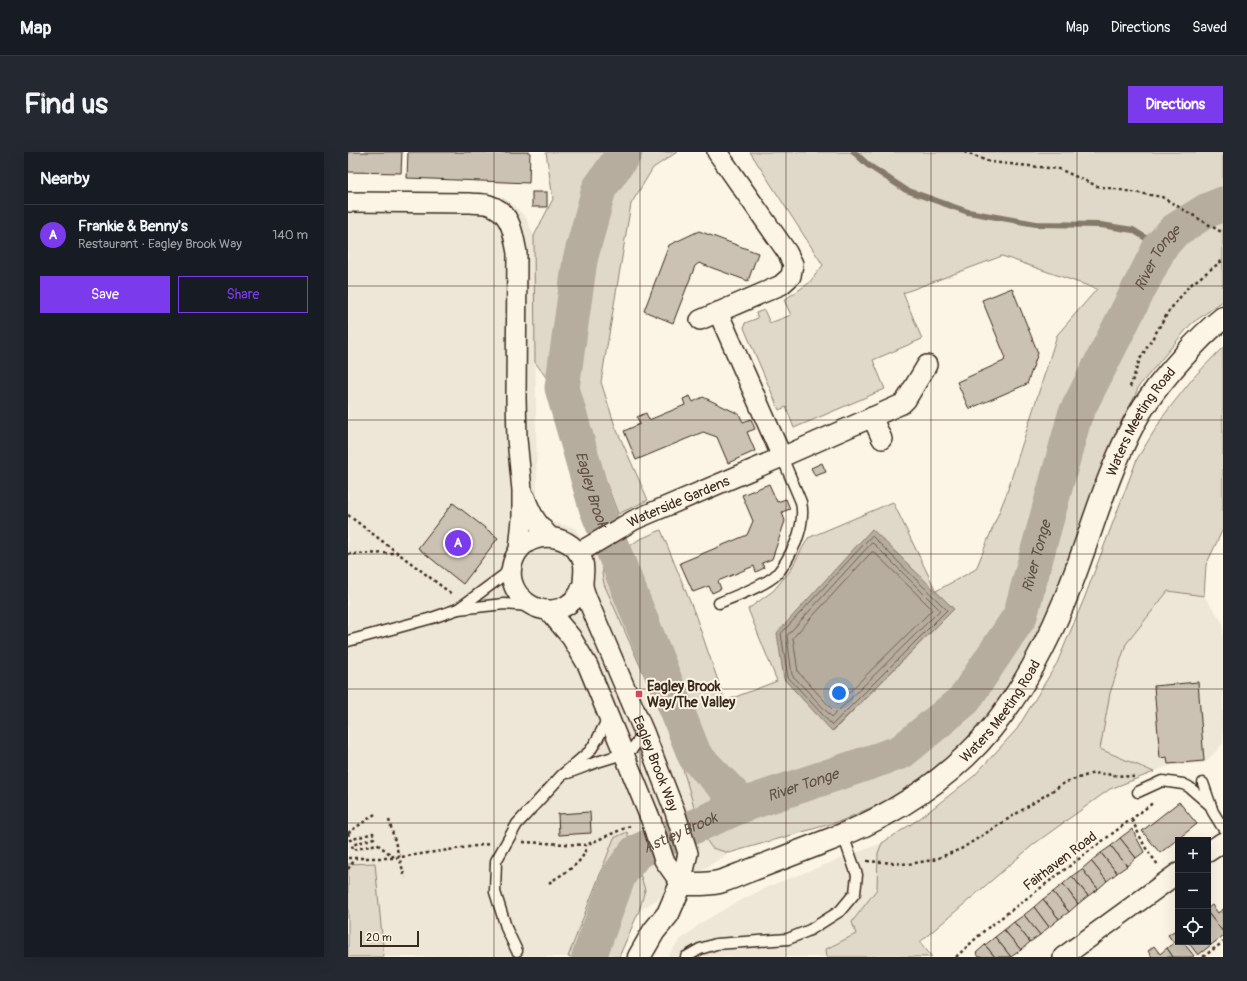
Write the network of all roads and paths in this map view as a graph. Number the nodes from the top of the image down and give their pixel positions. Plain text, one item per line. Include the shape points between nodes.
1 (717, 152) edge
2 (964, 152) edge
3 (348, 202) edge
4 (1223, 233) edge
5 (1223, 260) edge
6 (718, 312) junction
7 (1223, 318) edge
8 (700, 320) dead end
9 (927, 365) dead end
10 (1128, 391) dead end
11 (872, 417) junction
12 (882, 439) dead end
13 (782, 457) junction
14 (522, 490) junction
15 (348, 515) edge
16 (550, 537) junction
17 (585, 548) junction
18 (398, 553) junction
19 (348, 554) edge
20 (517, 555) junction
21 (583, 584) junction
22 (719, 603) dead end
23 (461, 606) junction
24 (539, 608) junction
25 (348, 641) edge
26 (608, 718) junction
27 (644, 732) junction
28 (623, 754) junction
29 (562, 775) junction
30 (1162, 781) junction
31 (1178, 783) junction
32 (1203, 783) dead end
33 (1138, 792) dead end
34 (1211, 806) junction
35 (375, 814) dead end
36 (389, 820) dead end
37 (1132, 820) junction
38 (632, 826) dead end
39 (1223, 828) edge
40 (348, 833) edge
41 (843, 835) junction
42 (507, 842) junction
43 (1223, 842) edge
44 (586, 844) junction
45 (1211, 850) edge
46 (399, 857) junction
47 (348, 858) edge
48 (356, 858) junction
49 (394, 858) junction
50 (852, 860) junction
51 (348, 870) edge
52 (1173, 877) edge
53 (405, 878) dead end
54 (549, 882) dead end
55 (681, 884) junction
56 (1223, 942) edge
57 (518, 951) dead end
58 (639, 957) edge
59 (686, 957) edge
60 (956, 957) edge
61 (1062, 957) edge
62 (1203, 957) edge

1 - 6 street via 793,264 791,276 781,285
2 - 4 path via 990,162 1060,169 1097,186 1162,197
3 - 14 street via 476,204 488,205 506,215 513,231 517,252 516,398
5 - 10 path via 1188,286 1169,311 1140,359
6 - 8 street
6 - 13 street
7 - 41 street, Waters Meeting Road via 1172,369 1135,421 1108,480 1065,601 1044,647 995,724 968,755 922,792
9 - 11 street, Waterside Gardens via 902,404
11 - 12 street
11 - 13 street, Waterside Gardens
13 - 17 street, Waterside Gardens via 634,520
13 - 22 lane via 801,502 803,516 794,546 776,575
14 - 16 street via 530,513
14 - 20 street via 522,519
15 - 18 path
16 - 17 street
16 - 20 street via 533,540
17 - 21 street
18 - 19 path
18 - 23 path
20 - 23 lane via 504,575
20 - 24 street via 511,570 516,591 522,600
21 - 24 street via 578,595 570,603 559,608
21 - 27 street, Eagley Brook Way
23 - 24 lane via 504,604
23 - 25 lane via 432,618
24 - 26 street, Eagley Brook Way via 570,637 588,666
26 - 28 street, Eagley Brook Way
26 - 29 lane via 590,751
27 - 28 lane via 633,748
27 - 55 street, Eagley Brook Way via 688,853
28 - 29 lane
28 - 55 street, Eagley Brook Way via 651,820 664,860
29 - 42 lane via 518,824
30 - 31 lane
30 - 33 lane
30 - 50 path via 1113,774 1087,774 1066,782 961,849 933,860 908,864
31 - 34 lane via 1188,787
31 - 37 path, Fairhaven Road
32 - 34 lane
34 - 39 lane
35 - 40 path
36 - 46 path
37 - 52 path via 1145,847
37 - 60 path, Fairhaven Road via 985,930
38 - 44 path
40 - 49 path via 350,840 373,833 374,838 352,845 353,850 376,844
41 - 50 lane
41 - 55 street, Waters Meeting Road via 717,882
42 - 44 path
42 - 46 path
42 - 57 lane via 496,861 495,892 507,930
43 - 45 street
44 - 54 path via 580,862
46 - 49 path
46 - 53 path
47 - 48 path
48 - 49 path
48 - 51 path
50 - 59 lane via 857,875 855,893 840,911 810,930 788,938 716,944
52 - 61 street
55 - 58 street via 668,914 654,931
56 - 62 path

